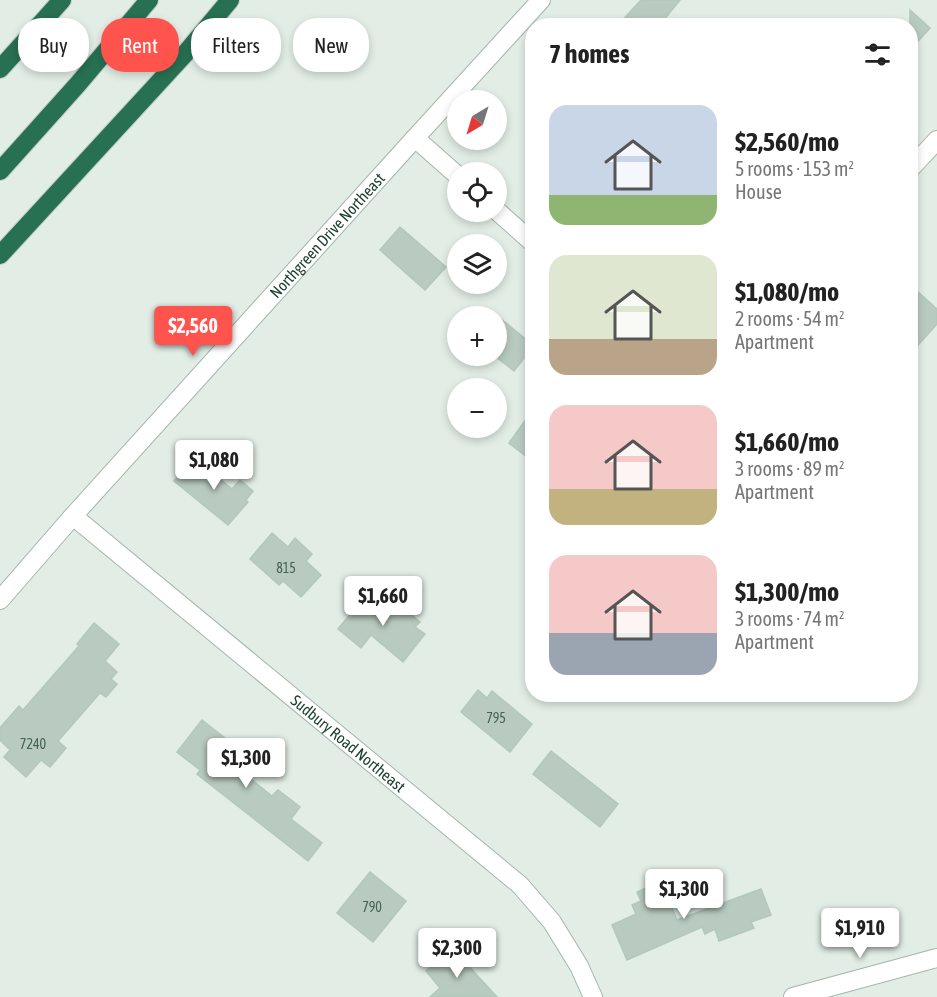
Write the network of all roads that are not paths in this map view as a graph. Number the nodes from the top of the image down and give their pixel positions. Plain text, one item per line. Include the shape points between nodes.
1 (62, 0) edge
2 (149, 0) edge
3 (230, 0) edge
4 (541, 0) edge
5 (0, 69) edge
6 (415, 138) junction
7 (937, 140) edge
8 (918, 160) edge
9 (447, 166) edge
10 (0, 171) edge
11 (507, 220) edge
12 (525, 236) edge
13 (0, 255) edge
14 (73, 516) junction
15 (0, 600) edge
16 (937, 958) edge
17 (593, 997) edge
18 (793, 997) edge

1 - 5 highway
2 - 10 highway
3 - 13 highway
4 - 6 street, Northgreen Drive Northeast
6 - 9 street
6 - 14 street, Northgreen Drive Northeast
7 - 8 street
11 - 12 street
14 - 15 street, Northgreen Drive Northeast
14 - 17 street, Sudbury Road Northeast via 520,885 552,922
16 - 18 street

